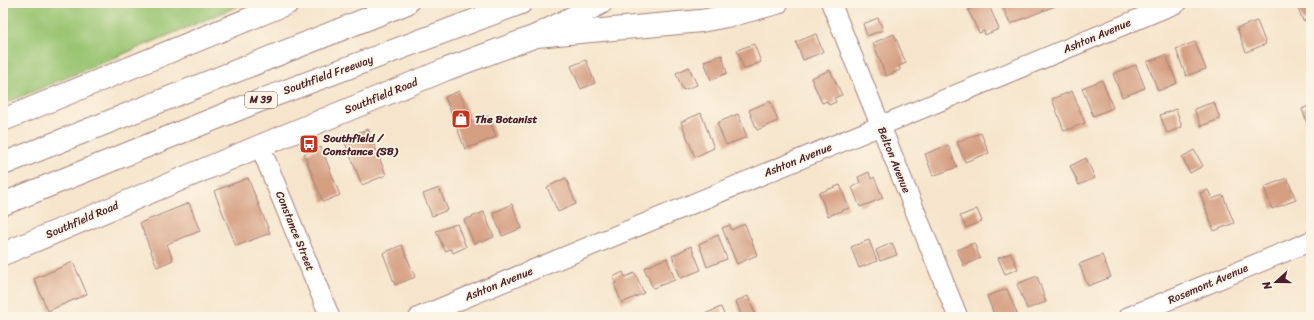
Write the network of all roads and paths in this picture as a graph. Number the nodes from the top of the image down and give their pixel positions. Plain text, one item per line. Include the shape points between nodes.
1 (288, 3) edge
2 (407, 3) edge
3 (521, 3) edge
4 (601, 3) edge
5 (777, 3) edge
6 (831, 3) edge
7 (1177, 3) edge
8 (536, 36) junction
9 (3, 120) edge
10 (880, 126) junction
11 (260, 146) junction
12 (3, 164) edge
13 (3, 204) edge
14 (1311, 241) edge
15 (3, 254) edge
16 (330, 317) edge
17 (419, 317) edge
18 (958, 317) edge
19 (1128, 317) edge

1 - 9 main road
2 - 12 main road
3 - 13 main road, Southfield Freeway / M 39 via 251,104
4 - 8 main road
5 - 8 main road, Southfield Road via 701,21
6 - 10 street, Belton Avenue
7 - 10 street, Ashton Avenue
8 - 11 main road, Southfield Road via 440,72
10 - 17 street, Ashton Avenue
10 - 18 street, Belton Avenue
11 - 15 main road, Southfield Road
11 - 16 street, Constance Street
14 - 19 street, Rosemont Avenue

